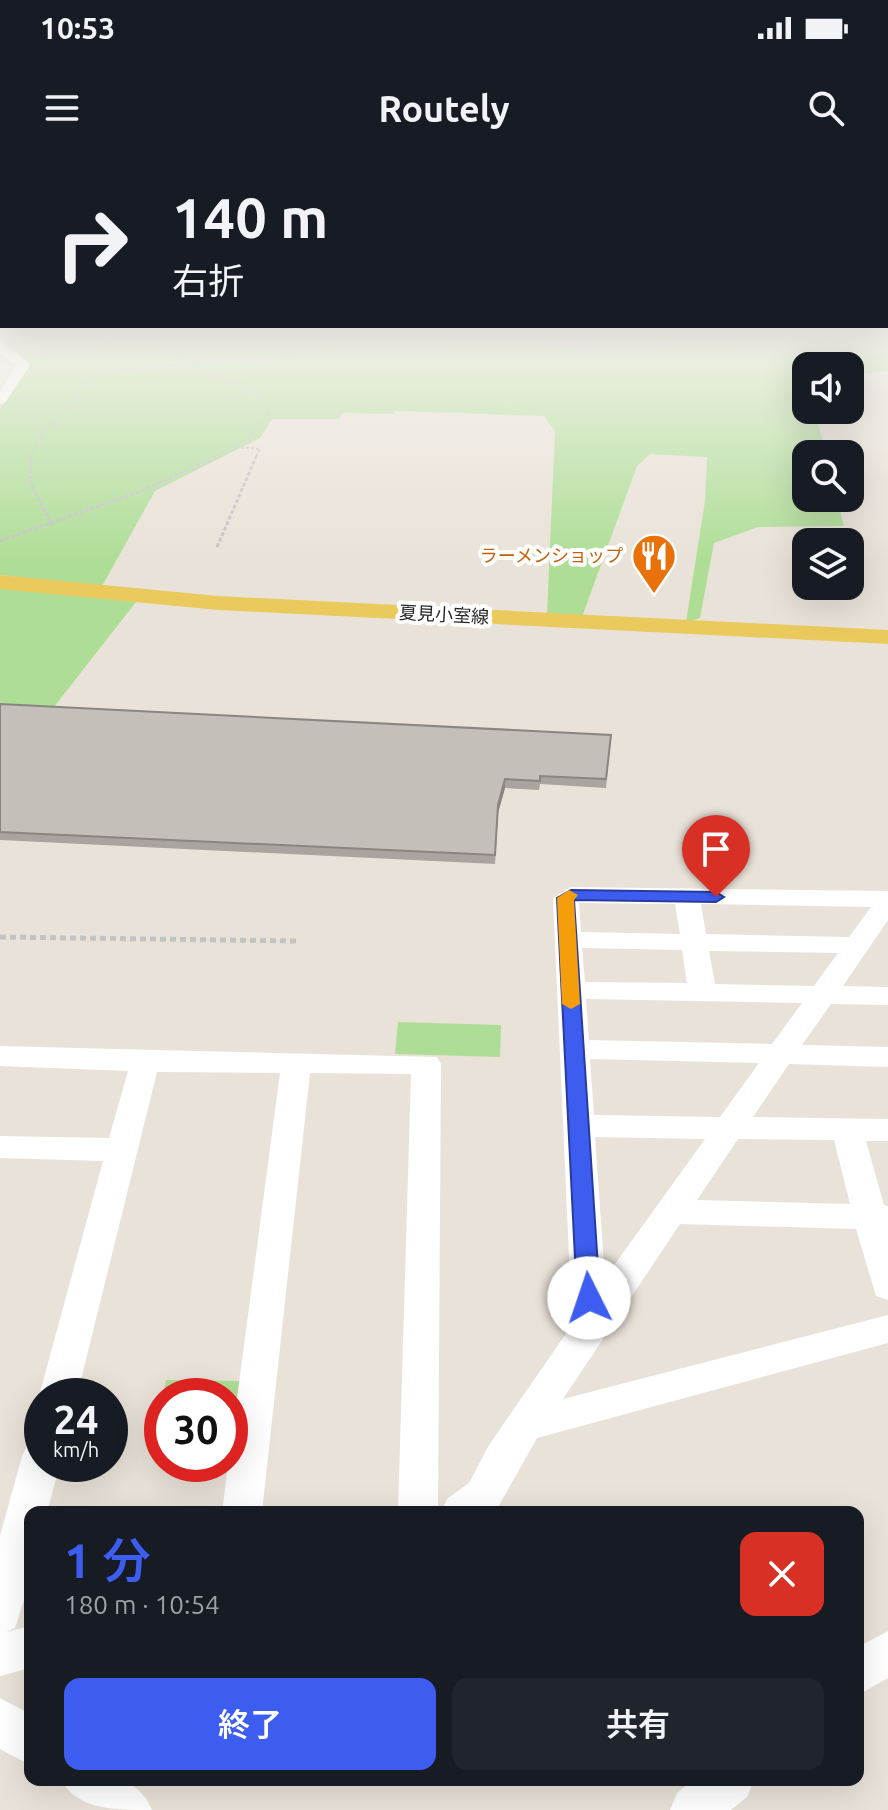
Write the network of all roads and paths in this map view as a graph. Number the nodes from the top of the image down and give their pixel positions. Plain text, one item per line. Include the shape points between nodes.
1 (73, 405) edge
2 (268, 405) edge
3 (233, 447) junction
4 (52, 525) junction
5 (0, 541) edge
6 (217, 547) dead end
7 (0, 582) edge
8 (888, 637) edge
9 (687, 896) junction
10 (888, 900) edge
11 (0, 937) edge
12 (568, 940) junction
13 (298, 941) dead end
14 (694, 942) junction
15 (857, 945) junction
16 (570, 990) junction
17 (702, 992) junction
18 (822, 995) junction
19 (888, 996) edge
20 (573, 1049) junction
21 (0, 1056) edge
22 (780, 1056) junction
23 (888, 1057) edge
24 (145, 1062) junction
25 (296, 1062) junction
26 (577, 1126) junction
27 (730, 1127) junction
28 (847, 1129) junction
29 (888, 1130) edge
30 (0, 1147) edge
31 (123, 1150) junction
32 (671, 1211) junction
33 (878, 1218) edge
34 (888, 1286) edge
35 (590, 1327) junction
36 (888, 1329) edge
37 (63, 1378) edge
38 (528, 1424) junction
39 (35, 1482) edge
40 (29, 1506) edge
41 (243, 1506) edge
42 (418, 1506) edge
43 (469, 1506) edge
44 (24, 1524) edge
45 (0, 1614) edge
46 (24, 1649) edge
47 (888, 1652) edge
48 (0, 1655) edge
49 (864, 1669) edge
50 (0, 1721) edge
51 (24, 1738) edge
52 (94, 1786) edge
53 (723, 1786) edge
54 (128, 1810) edge
55 (694, 1810) edge

1 - 4 path via 28,466 30,483
2 - 3 path via 269,419 261,429
3 - 4 path
3 - 6 path via 260,449
4 - 5 path
7 - 8 main road, 夏見小室線 via 232,604
9 - 10 street
9 - 12 street via 571,895 566,898
9 - 14 street
10 - 15 street
11 - 13 path
12 - 14 street
12 - 16 street
14 - 15 street
14 - 17 street
15 - 18 street
16 - 17 street
16 - 20 street
17 - 18 street
18 - 19 street
18 - 22 street
20 - 22 street
20 - 26 street
21 - 24 street
22 - 23 street
22 - 27 street
24 - 25 street
24 - 31 street
25 - 41 street
25 - 42 street via 426,1064
26 - 27 street
26 - 35 street
27 - 28 street
27 - 32 street
28 - 29 street
28 - 33 street
30 - 31 street
31 - 37 street
32 - 33 street
32 - 35 street
33 - 34 street
35 - 38 street
36 - 38 street
38 - 43 street via 483,1496
39 - 40 street
44 - 45 street
46 - 48 street
47 - 49 street
50 - 51 street
52 - 54 street
53 - 55 street

